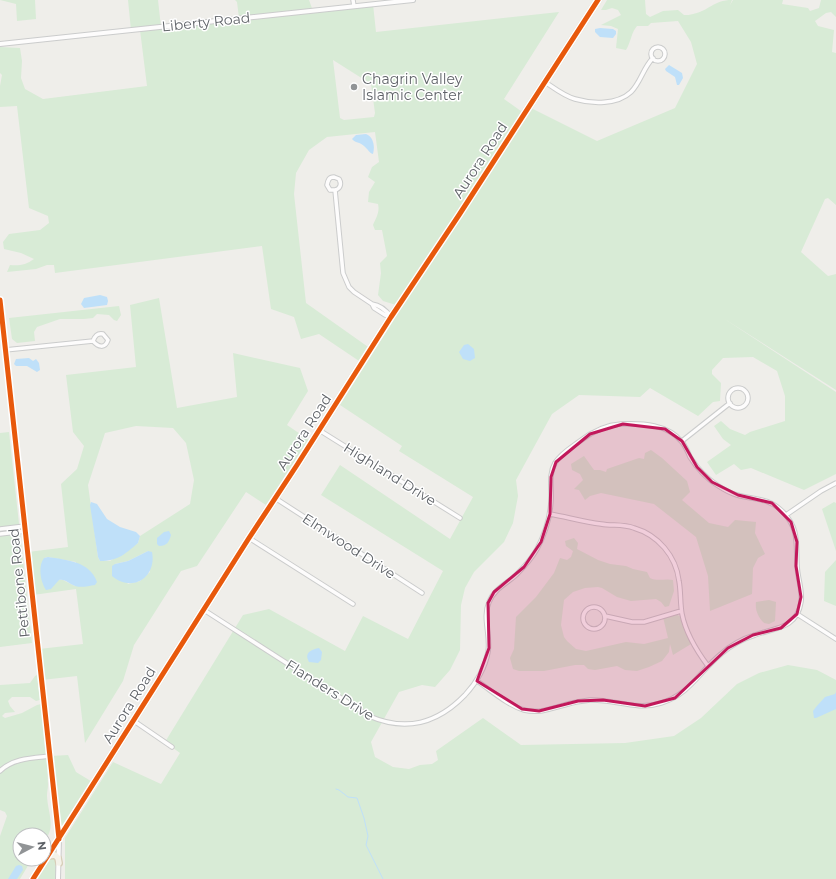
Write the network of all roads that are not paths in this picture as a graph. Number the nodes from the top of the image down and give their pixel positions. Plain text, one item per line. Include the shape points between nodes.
1 (354, 0) edge
2 (413, 0) edge
3 (598, 0) edge
4 (354, 6) junction
5 (0, 44) edge
6 (652, 58) dead end
7 (545, 82) junction
8 (334, 190) dead end
9 (0, 300) edge
10 (391, 317) junction
11 (93, 341) dead end
12 (6, 350) junction
13 (730, 404) junction
14 (319, 430) junction
15 (682, 441) junction
16 (836, 483) edge
17 (275, 498) junction
18 (550, 514) junction
19 (786, 515) junction
20 (460, 518) dead end
21 (0, 529) edge
22 (25, 529) junction
23 (0, 534) edge
24 (249, 538) junction
25 (422, 593) dead end
26 (353, 604) dead end
27 (204, 610) junction
28 (681, 611) junction
29 (797, 614) junction
30 (605, 616) junction
31 (836, 639) edge
32 (708, 666) junction
33 (477, 681) junction
34 (134, 721) junction
35 (172, 747) dead end
36 (50, 756) junction
37 (0, 771) edge
38 (60, 839) junction
39 (52, 850) edge
40 (52, 855) edge
41 (59, 863) junction
42 (41, 867) edge
43 (34, 879) edge
44 (58, 879) edge

1 - 4 street
2 - 4 street, Liberty Road
3 - 7 main road, Aurora Road
4 - 5 street, Liberty Road
6 - 7 street via 630,92 610,102 575,99
7 - 10 main road, Aurora Road
8 - 10 street via 343,273 349,287 374,308
9 - 12 street, Pettibone Road
10 - 14 main road, Aurora Road
11 - 12 street
12 - 22 street, Pettibone Road
13 - 13 street via 738,407 744,405 747,400 745,391 739,388 730,391
13 - 15 street
14 - 17 main road, Aurora Road
14 - 20 street, Highland Drive
15 - 18 street, Flanders Drive via 666,429 651,425 616,424 593,432 563,454 554,466 551,477
15 - 19 street, Flanders Drive via 697,467 712,482 738,495 768,501
16 - 19 street
17 - 24 main road, Aurora Road
17 - 25 street, Elmwood Drive
18 - 28 street via 631,527 653,537 669,553 676,566
18 - 33 street, Flanders Drive via 544,534 533,554 518,573 494,592 488,603 486,615 489,648
19 - 29 street, Flanders Drive via 793,525 797,542 796,566 801,604
21 - 22 street
22 - 23 street
22 - 36 street, Pettibone Road
24 - 26 street
24 - 27 main road, Aurora Road
27 - 33 street, Flanders Drive via 369,716 386,722 409,724 436,718 454,706
27 - 34 main road, Aurora Road
28 - 30 street via 644,622
28 - 32 street via 693,644
29 - 31 street
29 - 32 street via 781,628 753,635 733,645
30 - 30 street via 600,608 592,606 584,612 583,620 586,626 596,629 604,623
32 - 33 street via 686,691 664,702 645,706 594,700 548,710 527,710 513,705
34 - 35 street
34 - 38 main road, Aurora Road
36 - 37 street via 18,760
36 - 38 street, Pettibone Road
38 - 39 main road, Aurora Road
38 - 41 street, Pettibone Road
40 - 41 main road via 58,858
41 - 44 street, Pettibone Road
42 - 43 main road, Aurora Road

